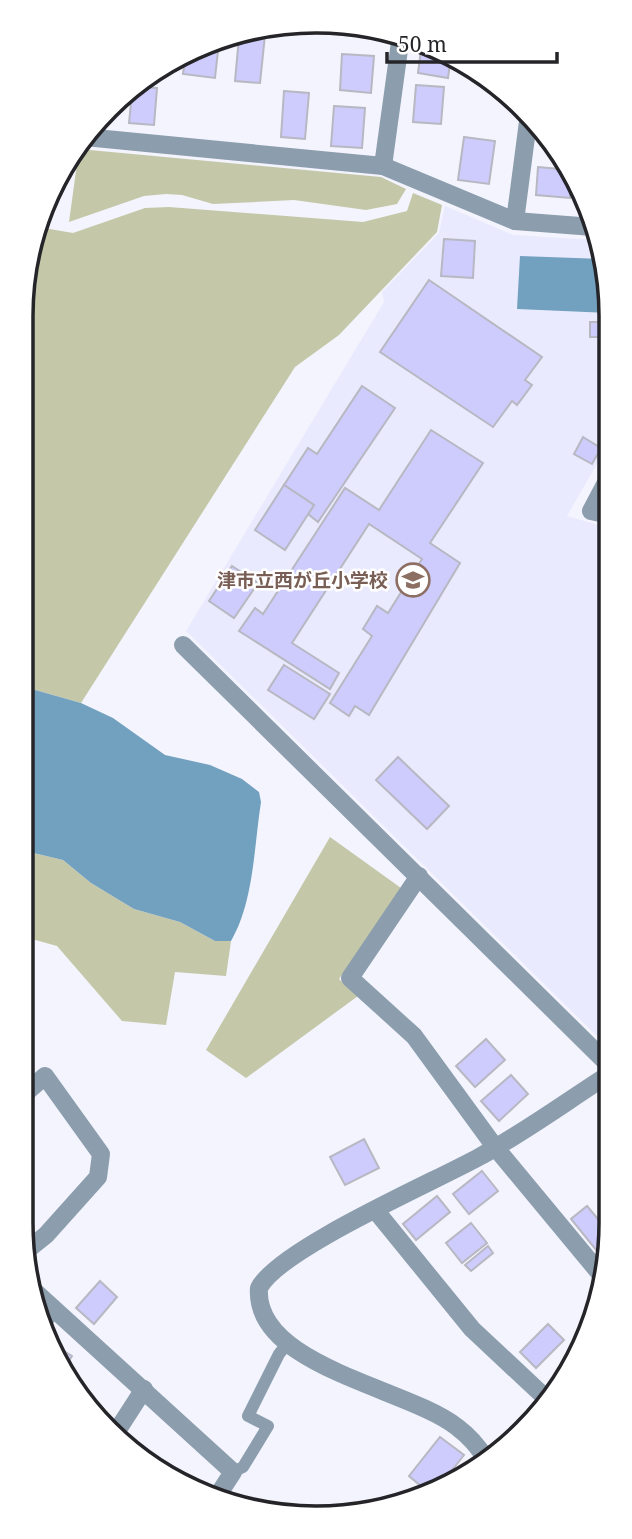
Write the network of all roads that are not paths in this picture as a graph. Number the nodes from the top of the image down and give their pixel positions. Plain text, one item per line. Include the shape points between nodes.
1 (400, 46) edge
2 (527, 128) edge
3 (97, 138) edge
4 (383, 166) junction
5 (515, 221) junction
6 (584, 226) edge
7 (599, 495) edge
8 (599, 512) edge
9 (183, 645) dead end
10 (419, 876) junction
11 (599, 1055) edge
12 (599, 1081) edge
13 (33, 1086) edge
14 (495, 1147) junction
15 (376, 1211) junction
16 (34, 1244) edge
17 (595, 1267) edge
18 (44, 1301) edge
19 (52, 1308) junction
20 (48, 1314) edge
21 (287, 1344) junction
22 (144, 1389) junction
23 (541, 1394) edge
24 (120, 1427) edge
25 (481, 1452) edge
26 (233, 1472) junction
27 (222, 1490) edge

1 - 4 street
2 - 5 street
3 - 4 street
4 - 5 street
5 - 6 street
7 - 8 street via 591,510
9 - 10 street
10 - 11 street
10 - 14 street via 351,978 414,1036
12 - 14 street
13 - 16 street via 45,1076 100,1154 98,1177
14 - 15 street
14 - 17 street
15 - 21 street via 299,1250 263,1280 258,1296 262,1313
15 - 23 street via 472,1329
18 - 19 street
19 - 20 street
19 - 22 street
21 - 25 street via 456,1425
21 - 26 lane via 247,1416 268,1426 243,1467
22 - 24 street
22 - 26 street
26 - 27 street

